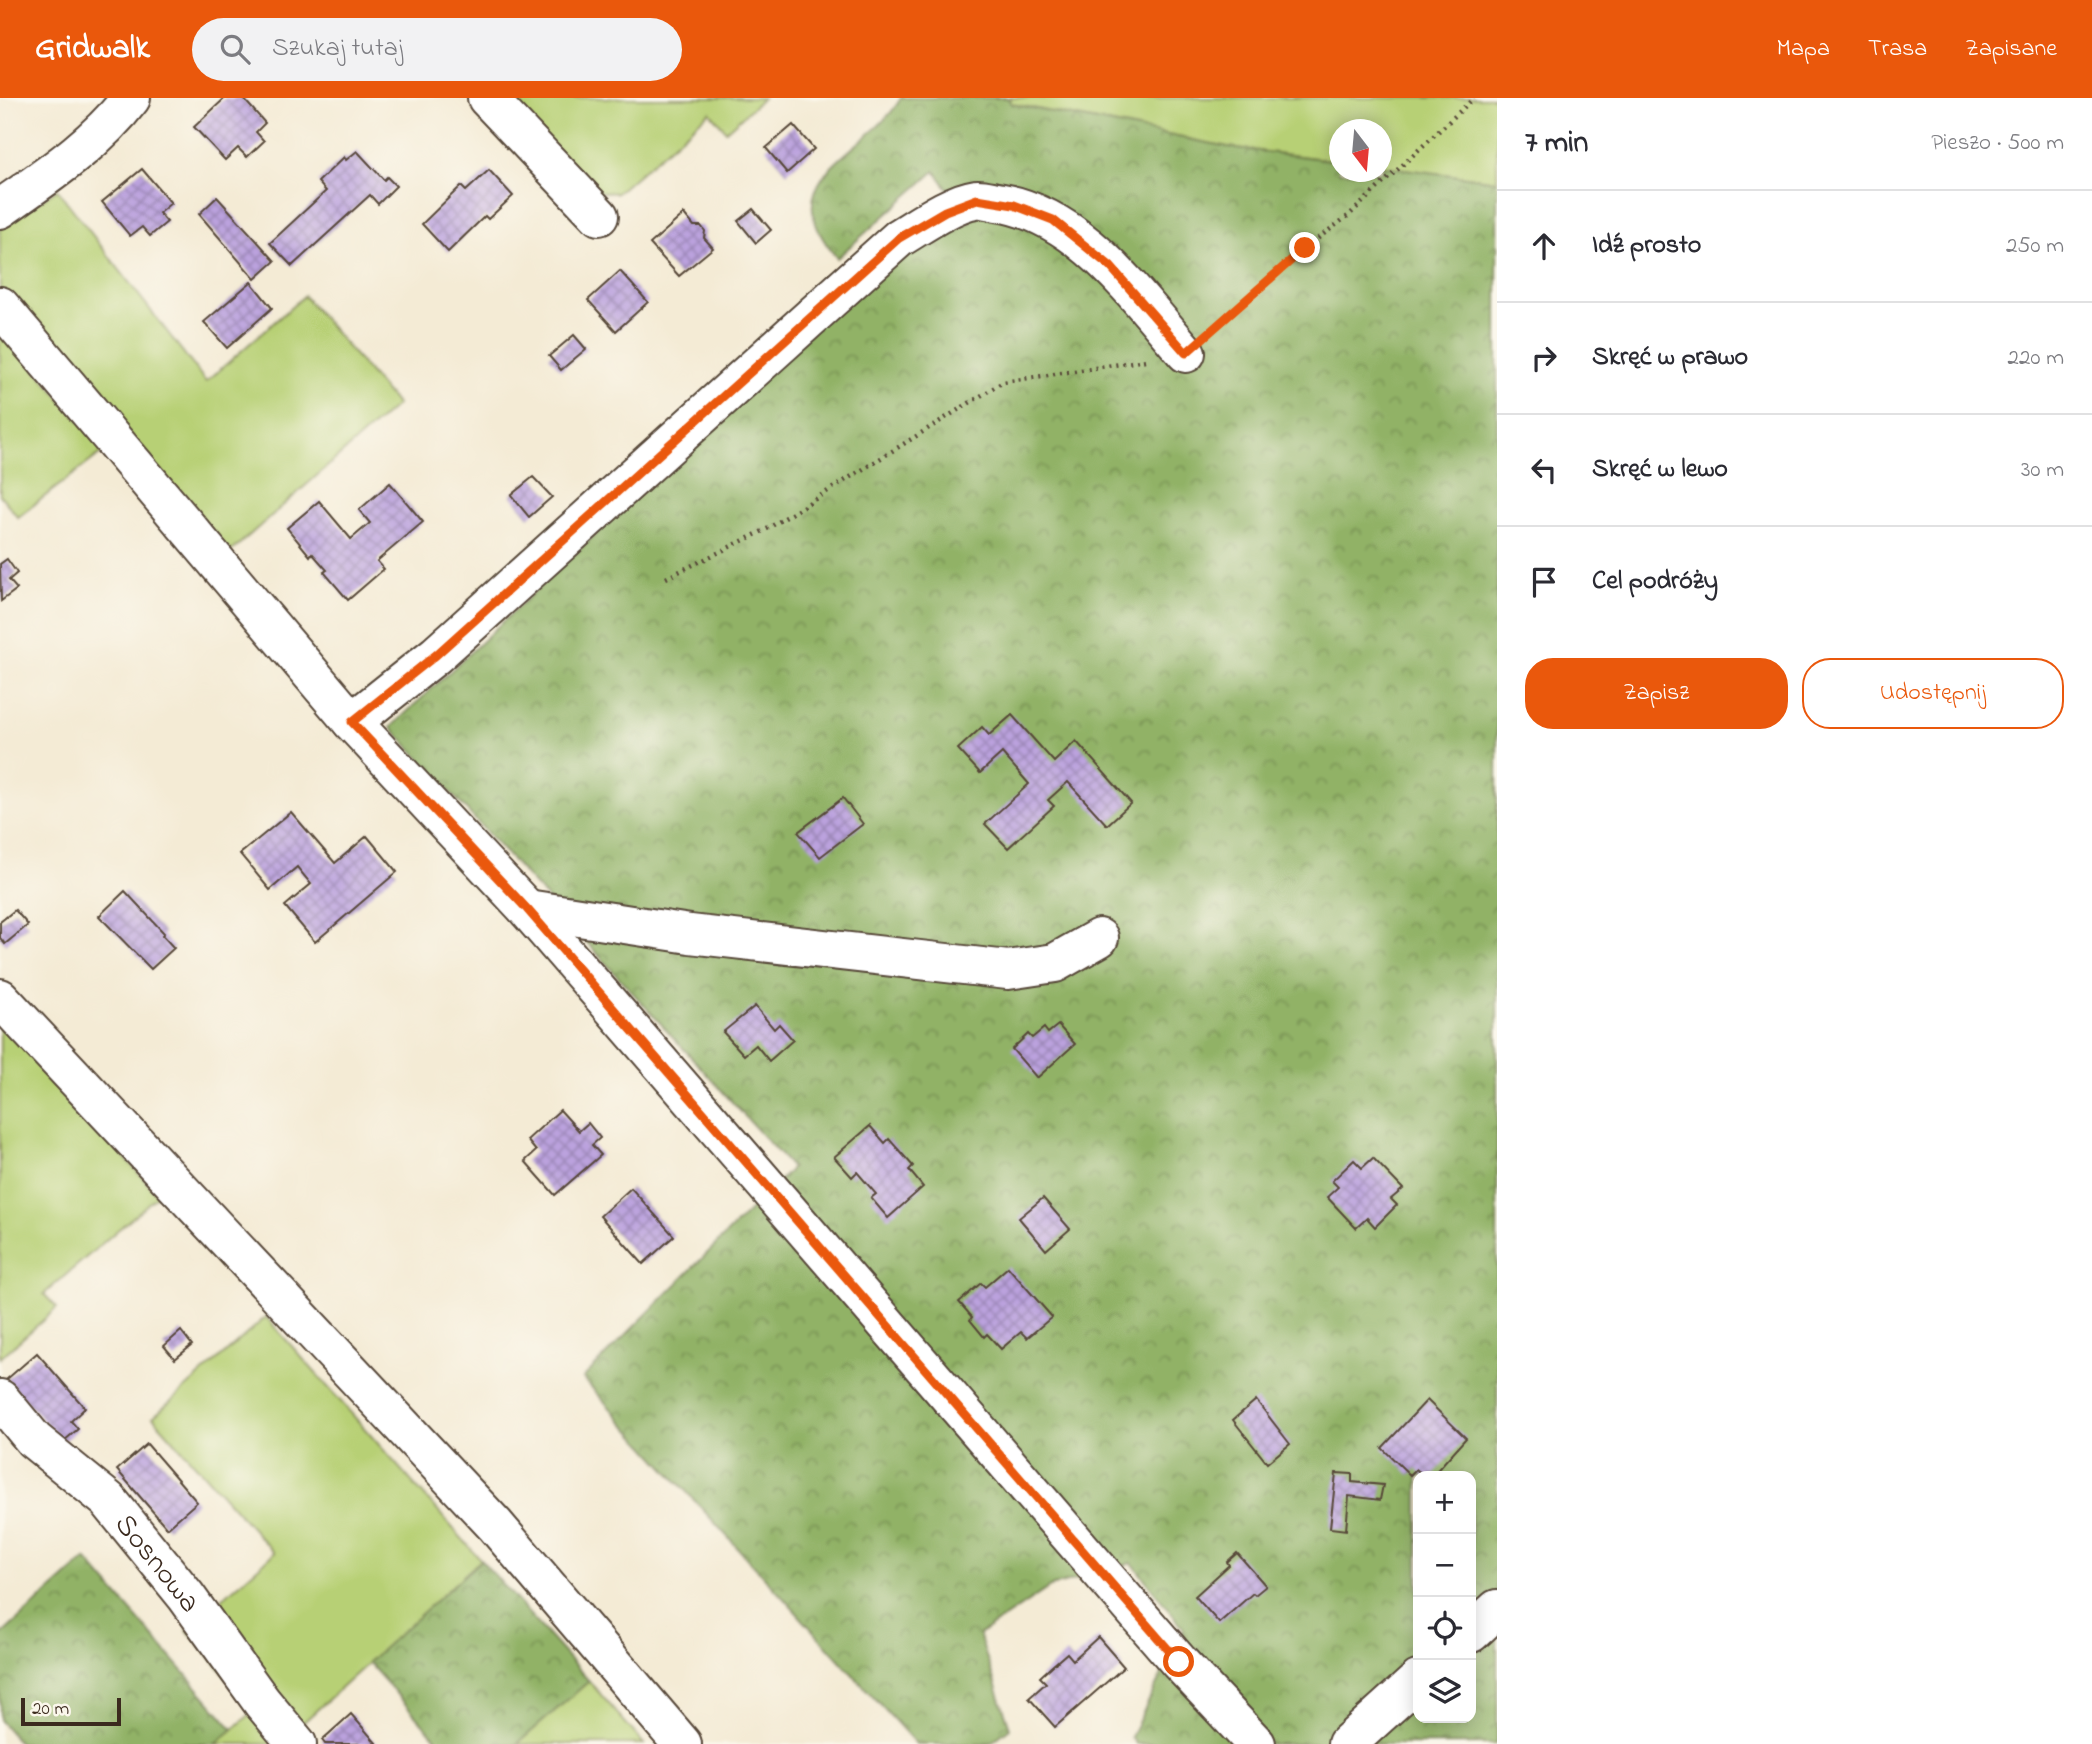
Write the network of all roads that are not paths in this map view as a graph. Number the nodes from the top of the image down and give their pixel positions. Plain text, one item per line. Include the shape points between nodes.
1 (131, 98) edge
2 (487, 98) edge
3 (0, 209) edge
4 (599, 216) dead end
5 (0, 306) edge
6 (1186, 353) road end
7 (352, 722) junction
8 (527, 909) junction
9 (1099, 937) dead end
10 (0, 998) edge
11 (0, 1399) edge
12 (1497, 1609) edge
13 (1476, 1628) edge
14 (1413, 1685) edge
15 (297, 1744) edge
16 (682, 1744) edge
17 (1256, 1744) edge
18 (1347, 1744) edge

1 - 3 street via 89,144
2 - 4 street
5 - 7 street
6 - 7 street via 1110,266 1053,220 1014,205 977,199 945,211 899,238 436,655
7 - 8 street
8 - 9 street via 704,935 1008,970 1055,963
8 - 17 street via 1179,1662
10 - 16 street via 495,1525
11 - 15 street, Sosnowa via 34,1440 108,1500
12 - 13 street
14 - 18 street

